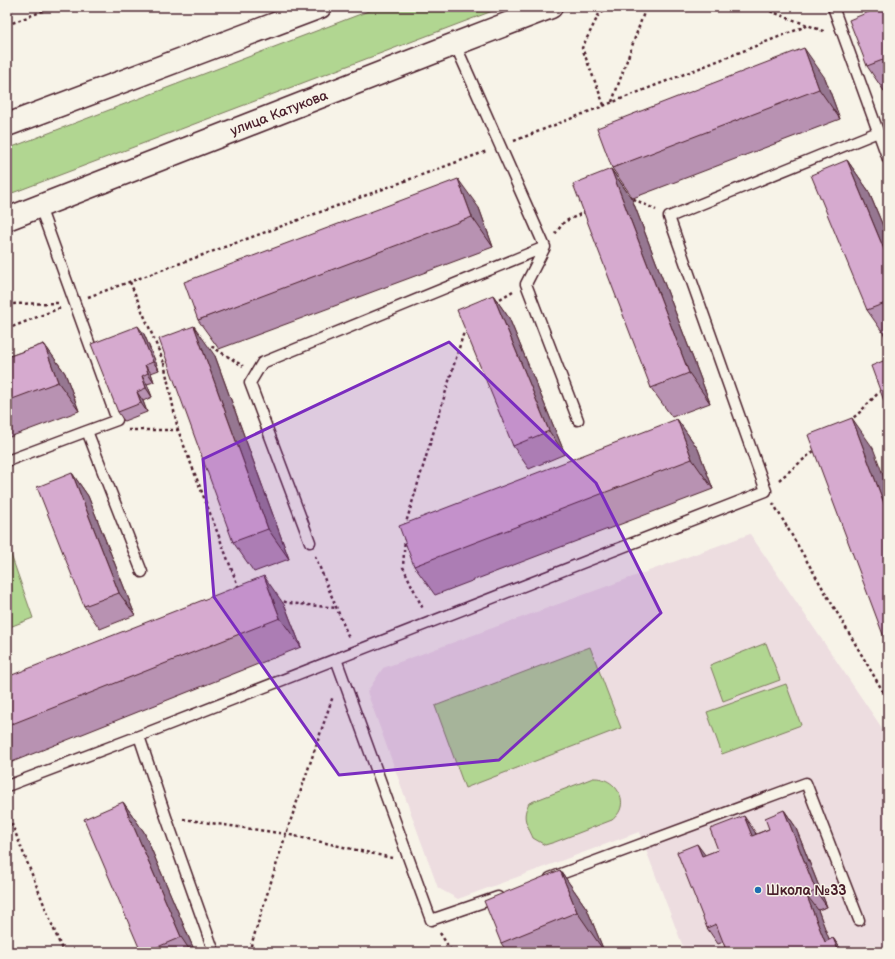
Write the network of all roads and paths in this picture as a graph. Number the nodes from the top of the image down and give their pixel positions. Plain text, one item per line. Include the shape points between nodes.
1 (53, 7) edge
2 (320, 7) edge
3 (551, 7) edge
4 (613, 7) edge
5 (646, 7) edge
6 (759, 7) edge
7 (833, 7) edge
8 (7, 25) edge
9 (809, 25) junction
10 (845, 40) junction
11 (455, 44) junction
12 (612, 102) junction
13 (604, 106) junction
14 (7, 125) edge
15 (878, 132) junction
16 (500, 146) junction
17 (888, 159) edge
18 (625, 194) edge
19 (40, 207) junction
20 (591, 210) edge
21 (669, 217) junction
22 (7, 219) edge
23 (545, 247) junction
24 (130, 282) junction
25 (526, 284) junction
26 (74, 302) junction
27 (7, 304) edge
28 (492, 304) edge
29 (472, 325) edge
30 (7, 329) edge
31 (204, 348) edge
32 (170, 361) edge
33 (164, 363) junction
34 (255, 374) junction
35 (888, 383) edge
36 (116, 420) junction
37 (578, 420) dead end
38 (846, 423) edge
39 (178, 430) junction
40 (87, 431) junction
41 (817, 448) edge
42 (7, 461) edge
43 (766, 491) junction
44 (310, 542) joint
45 (142, 572) dead end
46 (245, 588) edge
47 (274, 598) edge
48 (337, 608) junction
49 (429, 622) junction
50 (355, 651) junction
51 (336, 659) junction
52 (341, 673) junction
53 (888, 700) edge
54 (139, 736) junction
55 (7, 786) edge
56 (7, 812) edge
57 (166, 817) junction
58 (286, 834) junction
59 (410, 862) junction
60 (540, 882) edge
61 (510, 892) edge
62 (431, 920) junction
63 (859, 920) dead end
64 (63, 952) edge
65 (214, 952) edge
66 (249, 952) edge
67 (452, 952) edge

1 - 8 path
2 - 14 main road
3 - 11 main road, улица Катукова
4 - 13 path via 599,14 582,48
5 - 12 path
6 - 9 path
7 - 10 lane
9 - 10 path
9 - 12 path
10 - 15 lane
11 - 16 lane
11 - 19 main road, улица Катукова
12 - 13 path
13 - 16 path
15 - 17 lane
15 - 21 lane
16 - 23 lane
16 - 24 path
18 - 21 path
19 - 22 main road, улица Катукова
19 - 26 lane
20 - 23 path via 564,222
21 - 43 lane
23 - 25 lane
23 - 34 lane via 262,363
24 - 26 path
24 - 33 path
25 - 28 path
25 - 37 lane
26 - 27 path
26 - 30 path
26 - 36 lane
29 - 49 path via 462,335 405,525 403,567
31 - 34 path via 211,346
32 - 33 path
33 - 39 path
34 - 44 lane via 250,383
35 - 38 path
36 - 39 path via 128,430
36 - 40 lane
39 - 46 path via 238,586
40 - 42 lane
40 - 45 lane
41 - 43 path
43 - 49 lane
43 - 53 path
44 - 48 path
47 - 48 path via 289,603
48 - 50 path
49 - 50 lane
50 - 51 lane
51 - 52 lane
51 - 54 lane
52 - 58 path
52 - 59 lane
54 - 55 lane
54 - 57 lane
56 - 64 path
57 - 58 path
57 - 65 lane
58 - 59 path
58 - 66 path
59 - 62 lane
60 - 63 lane via 806,783
61 - 62 lane
62 - 67 path

